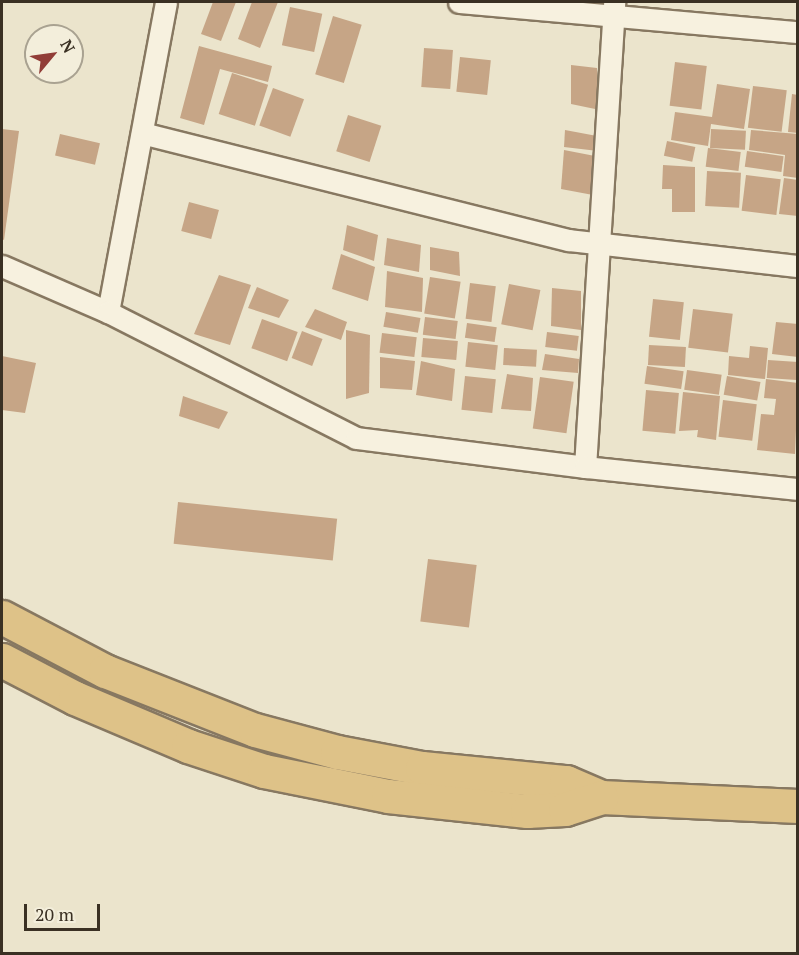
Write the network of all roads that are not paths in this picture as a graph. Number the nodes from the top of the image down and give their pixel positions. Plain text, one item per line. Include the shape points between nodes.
1 (166, 2) edge
2 (459, 2) edge
3 (613, 8) edge
4 (798, 32) edge
5 (142, 133) junction
6 (599, 243) junction
7 (2, 266) edge
8 (798, 266) edge
9 (108, 312) junction
10 (585, 467) junction
11 (798, 489) edge
12 (2, 617) edge
13 (2, 660) edge
14 (601, 797) junction
15 (798, 806) edge

1 - 5 street
2 - 3 street
3 - 4 street
3 - 6 street
5 - 6 street via 569,240
5 - 9 street
6 - 8 street
6 - 10 street
7 - 9 street
9 - 10 street via 356,438
10 - 11 street
12 - 14 highway via 105,671 255,730 337,752 422,768 566,782
13 - 14 highway via 75,698 188,746 264,771 388,796 527,811 565,809
14 - 15 highway

